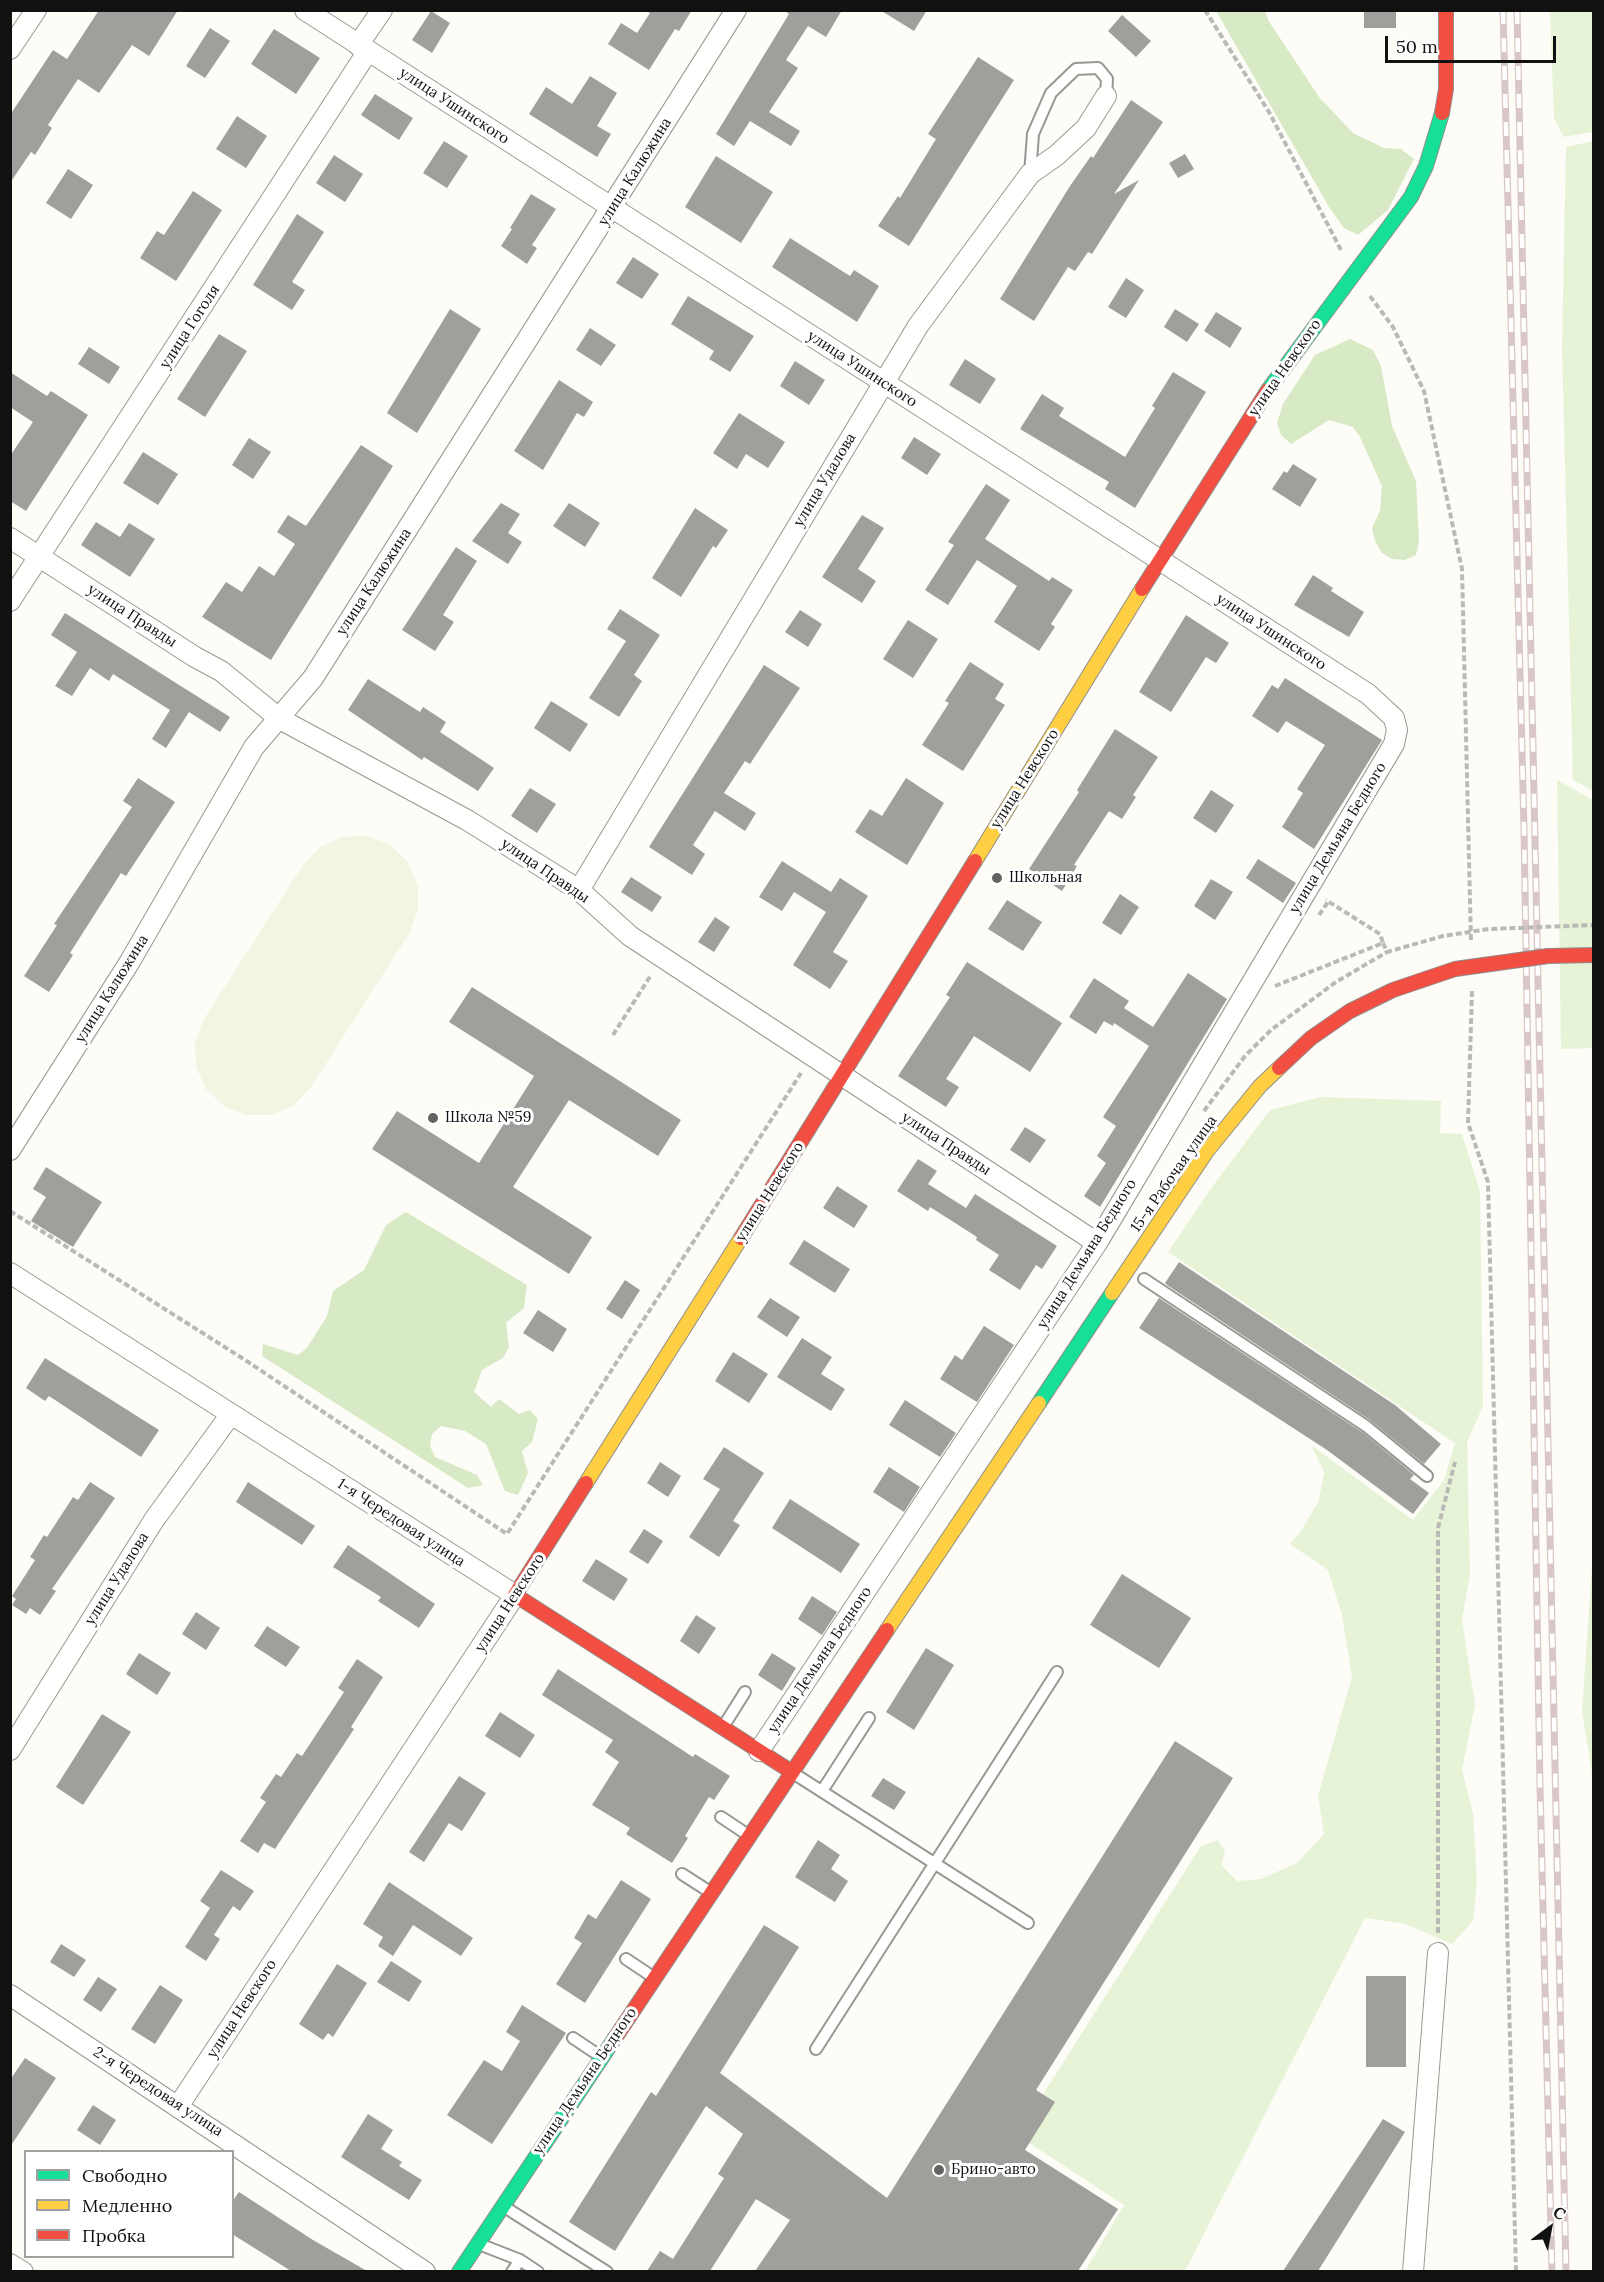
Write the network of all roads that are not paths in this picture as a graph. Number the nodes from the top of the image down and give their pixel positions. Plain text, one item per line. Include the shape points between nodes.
1 (36, 10) edge
2 (305, 10) edge
3 (382, 10) edge
4 (736, 10) edge
5 (1446, 10) edge
6 (363, 48) junction
7 (10, 49) edge
8 (1106, 96) joint
9 (1030, 174) junction
10 (613, 208) junction
11 (883, 383) junction
12 (10, 538) edge
13 (40, 557) junction
14 (1160, 560) junction
15 (10, 601) edge
16 (280, 719) junction
17 (1394, 744) joint
18 (579, 890) junction
19 (1593, 955) edge
20 (842, 1077) junction
21 (10, 1150) edge
22 (1102, 1246) junction
23 (10, 1273) edge
24 (1144, 1279) dead end
25 (1112, 1293) joint
26 (231, 1414) junction
27 (1427, 1476) dead end
28 (515, 1595) junction
29 (1057, 1672) dead end
30 (745, 1692) dead end
31 (869, 1718) dead end
32 (723, 1727) junction
33 (10, 1750) edge
34 (759, 1751) junction
35 (792, 1772) junction
36 (822, 1791) junction
37 (721, 1817) dead end
38 (749, 1836) junction
39 (935, 1863) junction
40 (682, 1874) dead end
41 (711, 1893) junction
42 (1028, 1923) dead end
43 (1438, 1953) road end
44 (626, 1959) dead end
45 (655, 1978) junction
46 (10, 1995) edge
47 (573, 2038) dead end
48 (816, 2049) dead end
49 (602, 2057) junction
50 (179, 2105) junction
51 (502, 2206) junction
52 (477, 2244) junction
53 (520, 2260) junction
54 (10, 2264) edge
55 (23, 2271) edge
56 (425, 2271) edge
57 (459, 2271) edge
58 (512, 2271) edge
59 (538, 2271) edge
60 (607, 2271) edge
61 (1413, 2271) edge

1 - 7 street
2 - 6 street, улица Ушинского
3 - 6 street, улица Гоголя
4 - 10 street, улица Калюжина
5 - 14 main road, улица Невского via 1446,89 1440,124 1411,196 1275,379
6 - 10 street, улица Ушинского
6 - 13 street, улица Гоголя
8 - 9 street, улица Удалова via 1086,128
8 - 9 lane via 1107,79 1098,68 1076,69 1051,93 1033,134
9 - 11 street, улица Удалова via 918,326
10 - 11 street, улица Ушинского
10 - 16 street, улица Калюжина via 313,678
11 - 14 street, улица Ушинского
11 - 18 street, улица Удалова
12 - 13 street, улица Правды
13 - 15 street, улица Гоголя
13 - 16 street, улица Правды via 221,671
14 - 17 street, улица Ушинского via 1384,706 1394,718
14 - 20 main road, улица Невского
16 - 18 street, улица Правды via 467,820
16 - 21 street, улица Калюжина via 254,747 129,963
17 - 22 street, улица Демьяна Бедного
18 - 20 street, улица Правды via 630,936
19 - 25 main road, 15-я Рабочая улица, bridge via 1548,956 1455,969 1393,990 1350,1011 1311,1038 1260,1086 1207,1151
20 - 22 street, улица Правды
20 - 28 main road, улица Невского
22 - 34 street, улица Демьяна Бедного
23 - 26 street, 1-я Чередовая улица
24 - 27 lane via 1366,1426
25 - 35 main road, улица Демьяна Бедного
26 - 28 street, 1-я Чередовая улица
26 - 33 street, улица Удалова via 154,1520
28 - 32 main road, 1-я Чередовая улица
28 - 50 street, улица Невского
29 - 39 lane
30 - 32 lane
31 - 36 lane
32 - 34 main road, 1-я Чередовая улица
34 - 35 main road, 1-я Чередовая улица
35 - 36 lane
35 - 38 main road, улица Демьяна Бедного
36 - 39 lane
37 - 38 lane
38 - 41 main road, улица Демьяна Бедного
39 - 42 lane
39 - 48 lane
40 - 41 lane
41 - 45 main road, улица Демьяна Бедного
43 - 61 street
44 - 45 lane
45 - 49 main road, улица Демьяна Бедного
46 - 50 street, 2-я Чередовая улица
47 - 49 lane
49 - 51 main road, улица Демьяна Бедного
50 - 56 street, 2-я Чередовая улица
51 - 52 main road, улица Демьяна Бедного
51 - 60 lane
52 - 53 lane
52 - 57 main road, улица Демьяна Бедного
53 - 58 lane
53 - 59 lane
54 - 55 street

